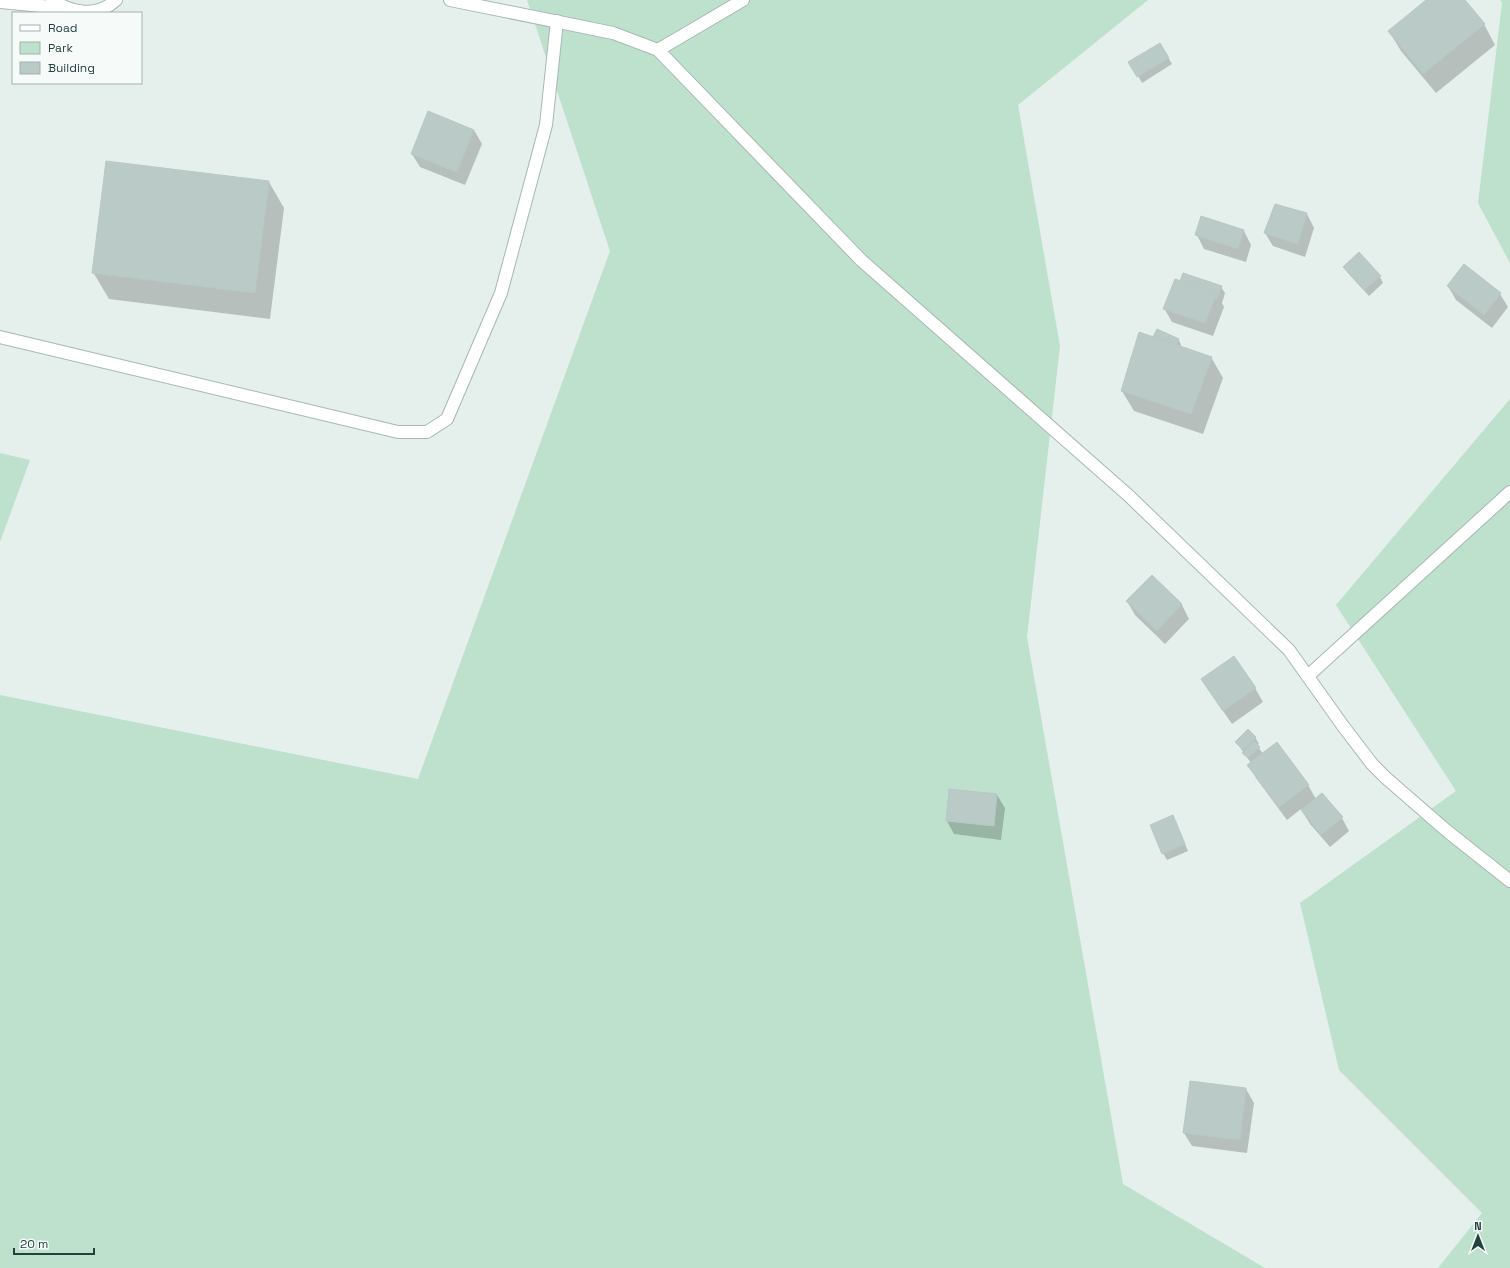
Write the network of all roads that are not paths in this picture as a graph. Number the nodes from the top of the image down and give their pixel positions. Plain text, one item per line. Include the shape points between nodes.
1 (52, 0) edge
2 (116, 0) edge
3 (450, 0) edge
4 (743, 0) edge
5 (0, 2) edge
6 (66, 9) junction
7 (557, 21) junction
8 (658, 50) junction
9 (0, 337) edge
10 (1510, 492) edge
11 (1308, 675) junction
12 (1510, 881) edge

1 - 6 street
2 - 6 street via 98,10 82,12
3 - 7 street
4 - 8 street
5 - 6 street
7 - 8 street via 614,33
7 - 9 street via 546,125 501,293 447,419 427,432 398,432
8 - 11 street via 861,260 1128,495 1289,650
10 - 11 street
11 - 12 street via 1372,764 1447,831

